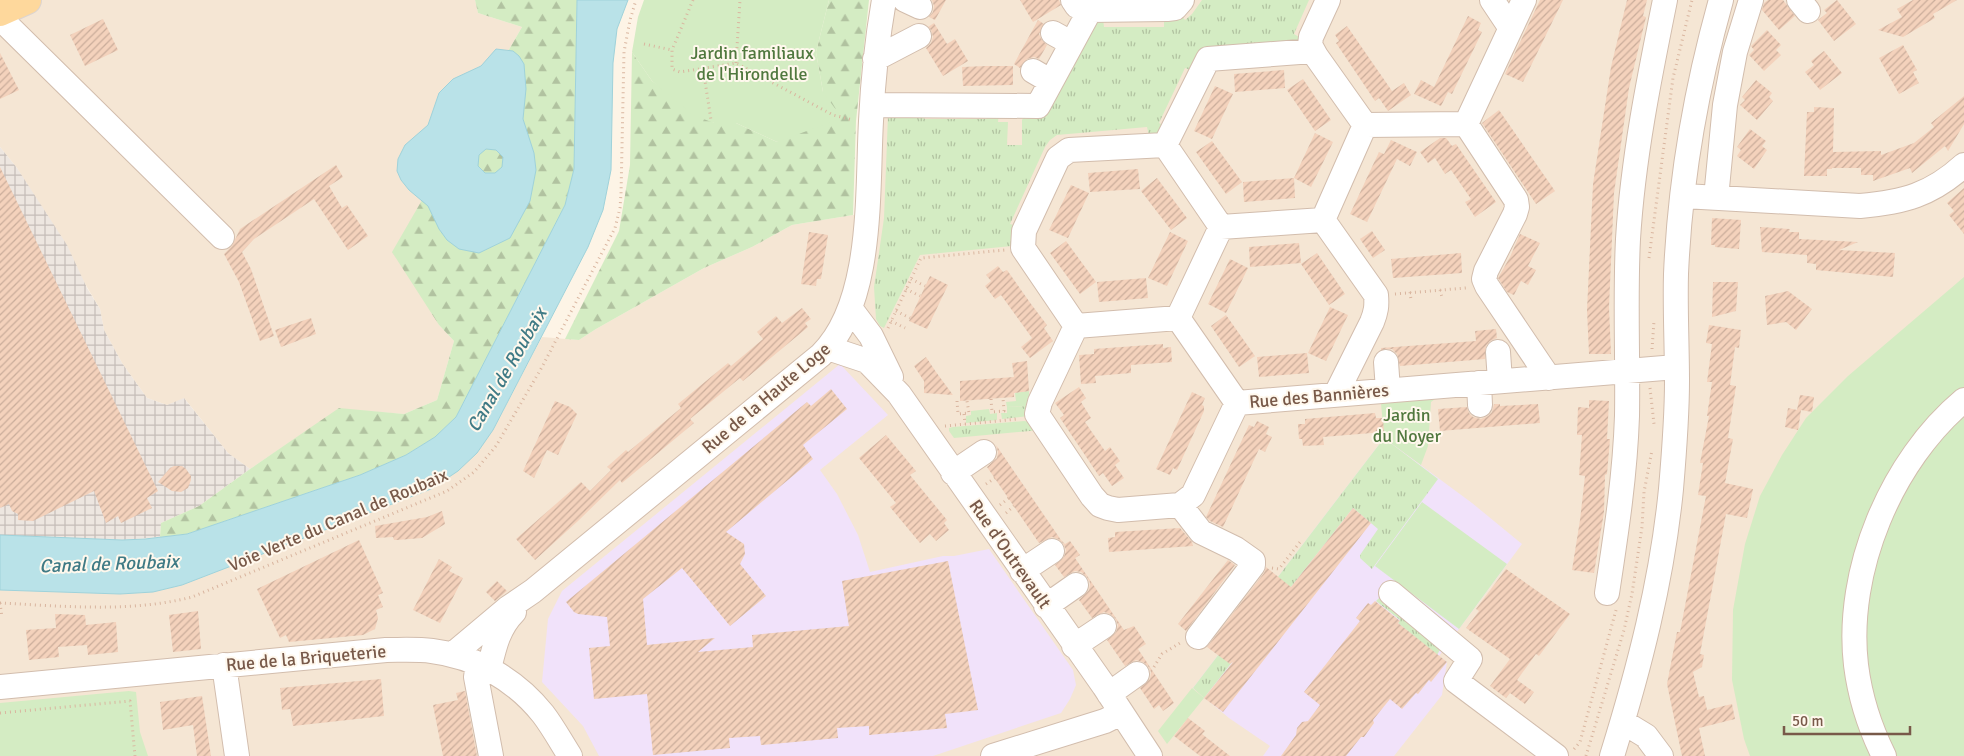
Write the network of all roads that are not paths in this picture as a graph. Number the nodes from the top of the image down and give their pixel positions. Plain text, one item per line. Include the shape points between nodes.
1 (19, 0) edge
2 (27, 0) edge
3 (884, 0) edge
4 (1182, 0) edge
5 (1492, 0) edge
6 (1524, 0) edge
7 (1665, 0) edge
8 (1720, 0) edge
9 (1751, 0) edge
10 (1326, 1) edge
11 (1081, 5) edge
12 (0, 12) edge
13 (0, 18) edge
14 (1510, 27) junction
15 (919, 36) dead end
16 (1313, 51) junction
17 (875, 58) junction
18 (871, 115) junction
19 (1365, 124) junction
20 (1466, 124) junction
21 (1164, 145) junction
22 (1964, 165) edge
23 (1684, 196) junction
24 (1716, 198) junction
25 (1323, 220) junction
26 (1222, 227) junction
27 (222, 237) dead end
28 (850, 308) junction
29 (1178, 318) junction
30 (1076, 326) junction
31 (828, 348) junction
32 (1498, 352) dead end
33 (1386, 362) dead end
34 (1676, 367) junction
35 (1627, 371) junction
36 (1549, 378) junction
37 (1388, 390) junction
38 (1487, 390) junction
39 (899, 394) junction
40 (1336, 394) junction
41 (1964, 400) edge
42 (1237, 403) junction
43 (984, 452) dead end
44 (953, 473) junction
45 (1180, 505) junction
46 (1047, 549) dead end
47 (1020, 568) junction
48 (1078, 589) dead end
49 (533, 591) junction
50 (1391, 593) dead end
51 (1607, 593) dead end
52 (1049, 609) junction
53 (1198, 637) road end
54 (452, 655) junction
55 (224, 666) junction
56 (483, 667) junction
57 (1140, 670) road end
58 (0, 686) edge
59 (1111, 698) junction
60 (1623, 722) junction
61 (1056, 747) edge
62 (1028, 751) edge
63 (1655, 752) edge
64 (237, 756) edge
65 (491, 756) edge
66 (570, 756) edge
67 (993, 756) edge
68 (1150, 756) edge
69 (1556, 756) edge
70 (1612, 756) edge
71 (1884, 756) edge

1 - 12 main road
2 - 12 main road
3 - 17 street, Rue de la Haute Loge
4 - 11 street via 1175,8 1167,9
5 - 14 street
6 - 14 street
7 - 35 street via 1645,94 1631,206
8 - 23 street via 1697,97
9 - 24 street via 1735,52 1725,105
10 - 16 street via 1311,37
11 - 18 street via 1041,76 1038,106 1009,95 965,95
13 - 27 street
14 - 20 street
15 - 17 street
16 - 19 street
16 - 21 street via 1208,59
17 - 18 street, Rue de la Haute Loge
18 - 28 street, Rue de la Haute Loge via 863,250 858,284
19 - 20 street
19 - 25 street
20 - 36 street via 1516,200 1517,207 1484,280
21 - 26 street
21 - 30 street via 1069,150 1058,158 1024,231 1023,248
22 - 24 street via 1932,189 1889,203 1860,206
23 - 24 street
23 - 34 street via 1676,286
25 - 26 street
25 - 40 street via 1376,295 1374,316
26 - 29 street
28 - 31 street, Rue de la Haute Loge via 842,328
28 - 39 street, Rue d'Outrevault via 877,345
29 - 30 street
29 - 42 street, Rue des Bannières
30 - 45 street via 1037,410 1030,418 1100,505 1118,510
31 - 39 street, Rue d'Outrevault via 867,361
31 - 49 street, Rue de la Haute Loge
32 - 38 street
33 - 37 street
34 - 35 street, Rue des Bannières
34 - 60 street via 1674,457 1663,552 1648,630
35 - 36 street, Rue des Bannières
35 - 51 street via 1625,458
36 - 38 street, Rue des Bannières
37 - 38 street, Rue des Bannières
37 - 40 street, Rue des Bannières
39 - 44 street, Rue d'Outrevault
40 - 42 street, Rue des Bannières
41 - 71 street via 1913,455 1892,490 1870,542 1858,595 1856,666 1866,709
42 - 45 street via 1193,495
43 - 44 street
44 - 47 street, Rue d'Outrevault
45 - 53 street via 1201,532 1236,549 1252,560 1253,565
46 - 47 street
47 - 52 street, Rue d'Outrevault
48 - 52 street
49 - 54 street, Rue de la Haute Loge
49 - 56 street via 505,621
50 - 69 street via 1470,659 1456,681
52 - 59 street, Rue d'Outrevault via 1095,637
54 - 55 street, Rue de la Briqueterie via 386,650
54 - 56 street, Rue de la Briqueterie
55 - 58 street, Rue de la Briqueterie
55 - 64 street
56 - 65 street via 476,677
56 - 66 street, Rue de la Briqueterie via 530,699
57 - 59 street
59 - 61 street via 1105,721
59 - 68 street
60 - 63 street via 1646,736
60 - 70 street
61 - 62 street
62 - 67 street

